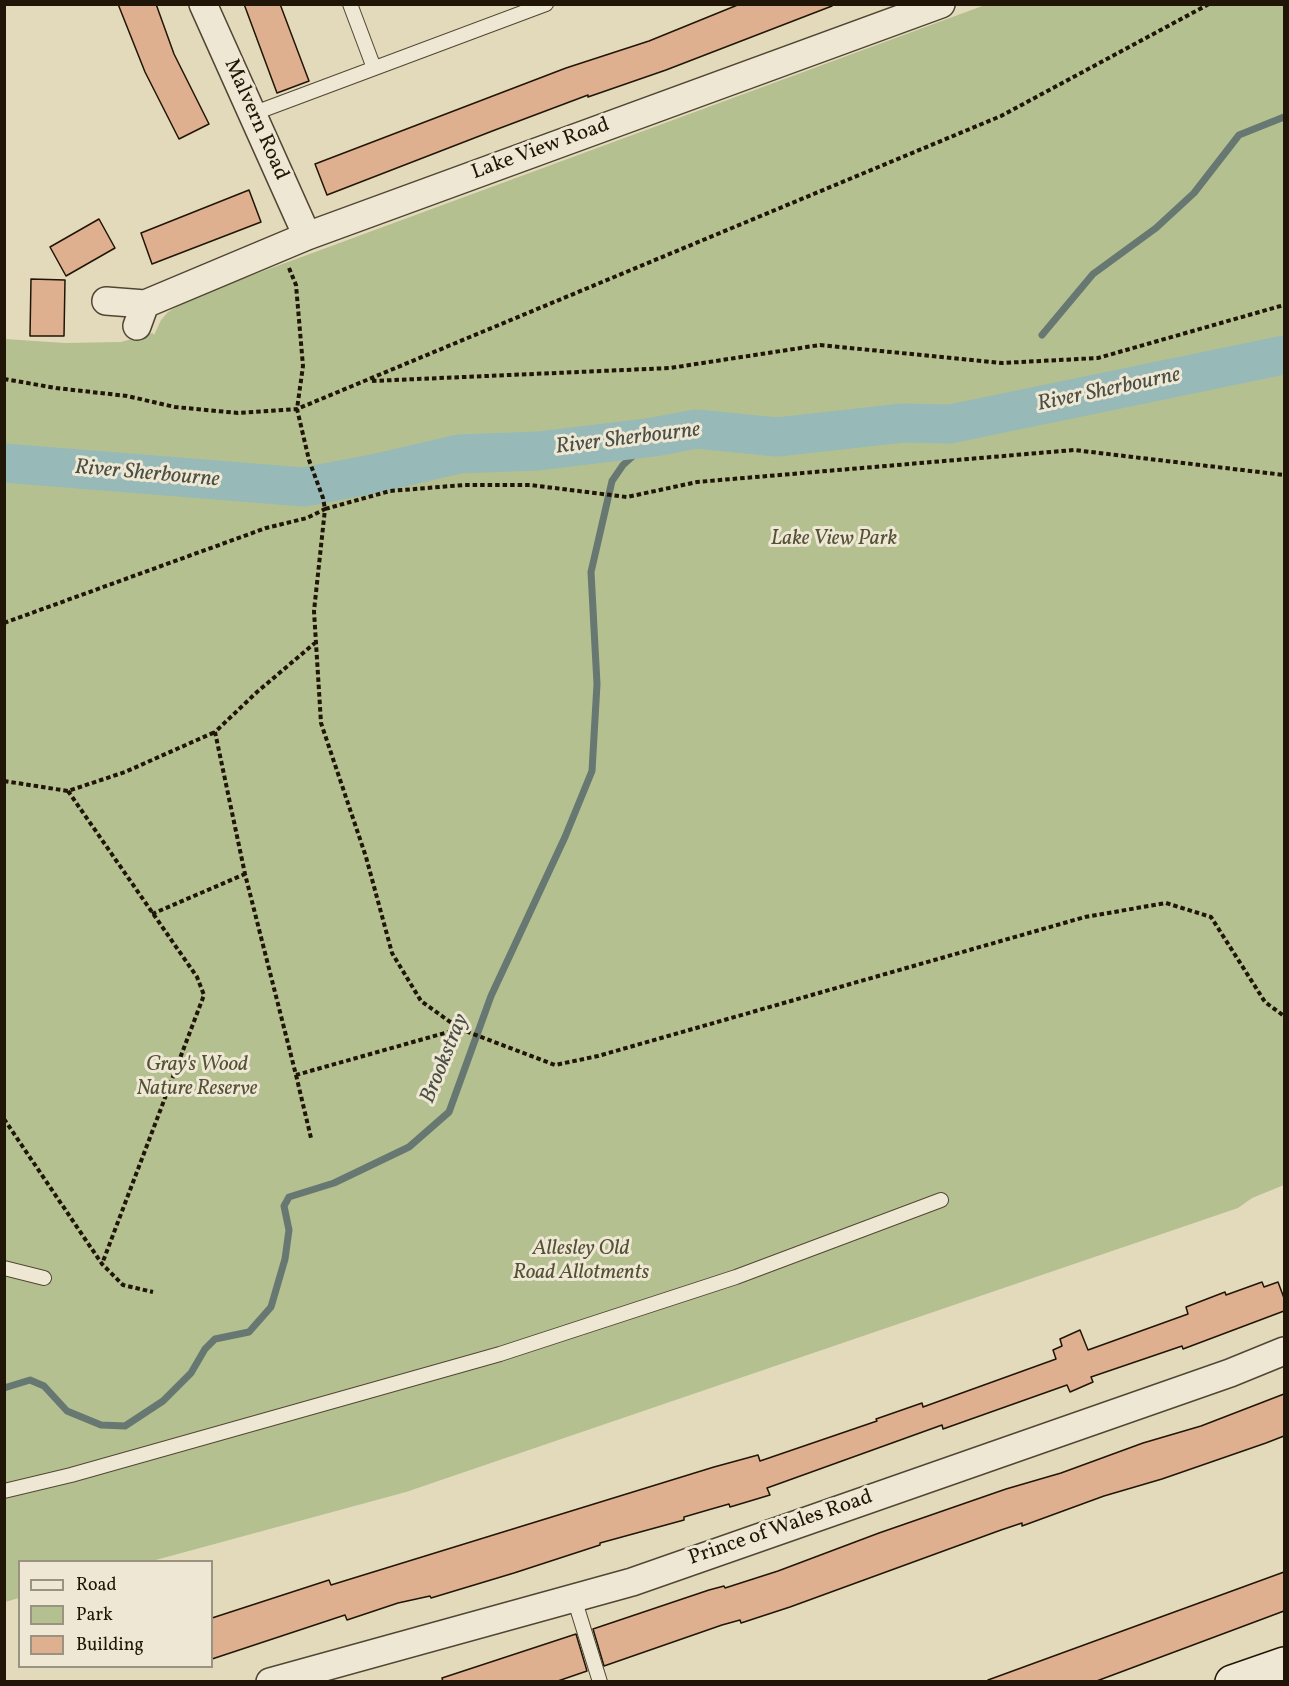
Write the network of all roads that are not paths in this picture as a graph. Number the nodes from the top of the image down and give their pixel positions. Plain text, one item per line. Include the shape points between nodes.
1 (203, 4) edge
2 (350, 4) edge
3 (546, 4) edge
4 (941, 4) edge
5 (374, 68) junction
6 (252, 114) junction
7 (307, 236) junction
8 (106, 301) dead end
9 (941, 1200) dead end
10 (4, 1268) edge
11 (44, 1278) dead end
12 (1284, 1351) edge
13 (4, 1491) edge
14 (574, 1598) junction
15 (1284, 1664) edge
16 (285, 1680) edge
17 (600, 1682) edge
18 (1232, 1682) edge

1 - 6 street, Malvern Road
2 - 5 lane
3 - 5 lane
4 - 7 street, Lake View Road
5 - 6 lane
6 - 7 street, Malvern Road
7 - 8 street, Lake View Road via 141,315
9 - 13 lane via 736,1277 500,1354
10 - 11 lane
12 - 14 street, Prince of Wales Road via 632,1582
14 - 16 street, Prince of Wales Road
14 - 17 lane
15 - 18 main road

